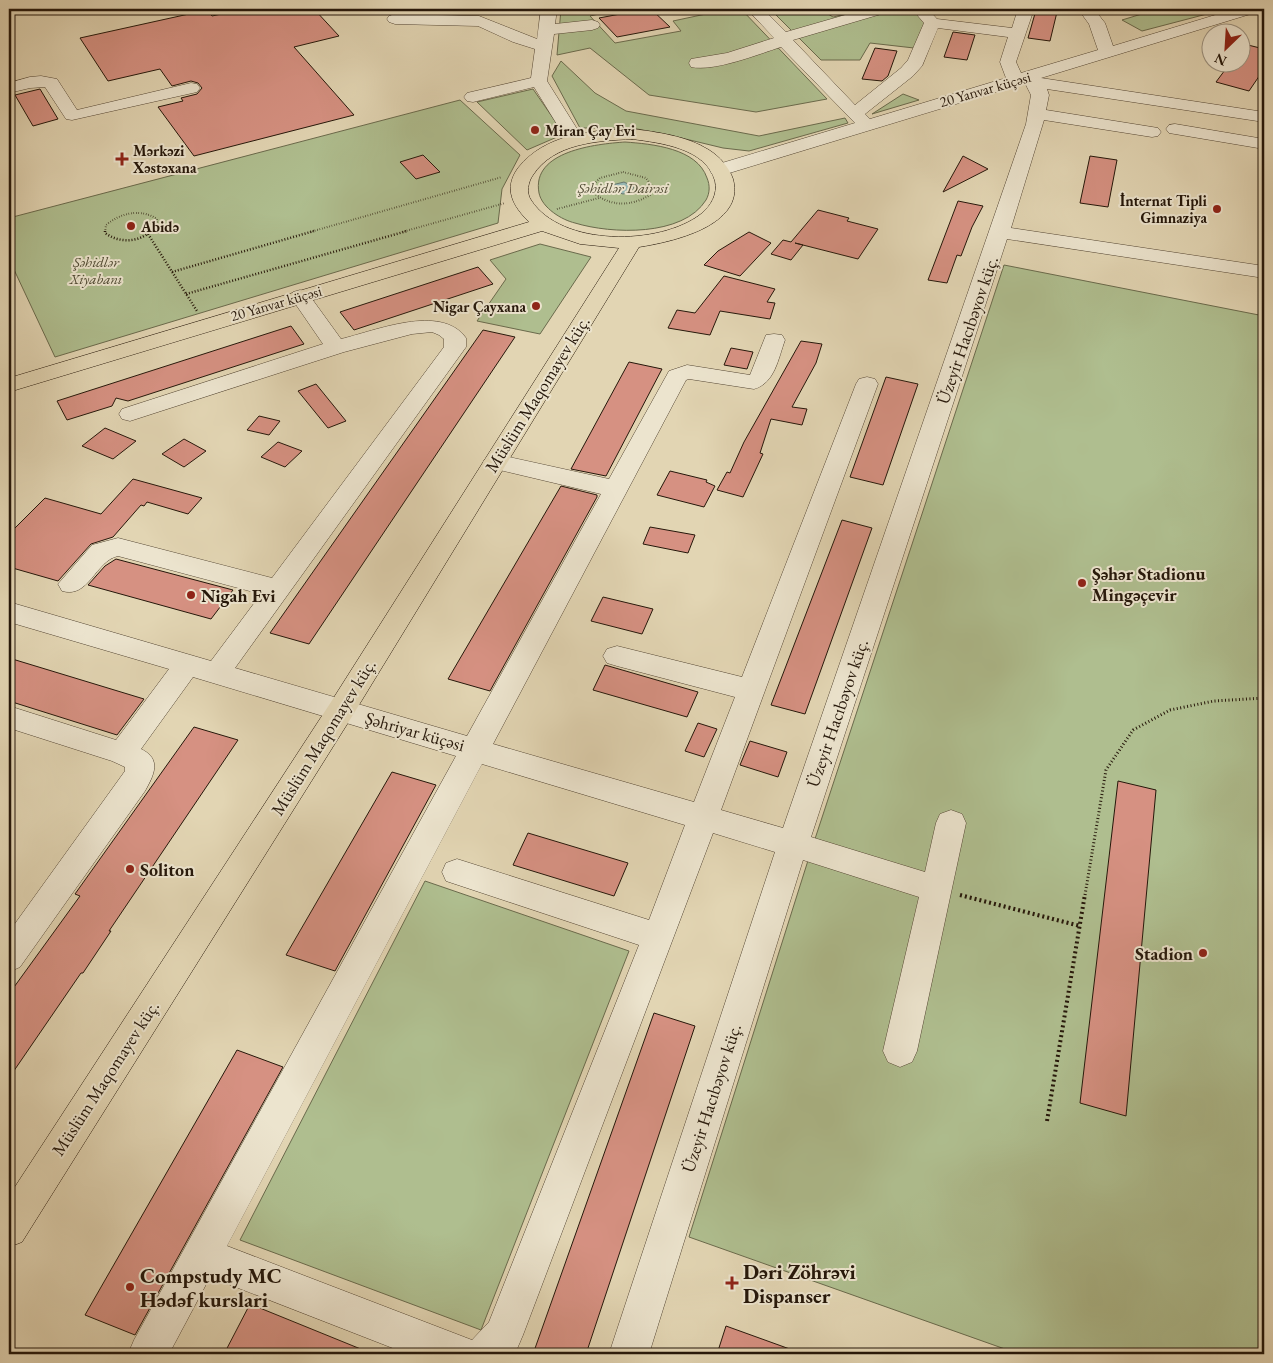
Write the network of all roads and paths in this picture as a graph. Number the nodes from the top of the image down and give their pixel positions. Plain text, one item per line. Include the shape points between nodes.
1 (549, 9) edge
2 (754, 9) edge
3 (882, 9) edge
4 (920, 9) edge
5 (1026, 9) edge
6 (1086, 9) edge
7 (1251, 9) edge
8 (395, 19) dead end
9 (932, 23) junction
10 (592, 25) dead end
11 (1017, 33) junction
12 (545, 37) junction
13 (785, 39) junction
14 (1108, 53) junction
15 (698, 63) dead end
16 (1026, 79) junction
17 (539, 81) junction
18 (9, 88) edge
19 (191, 88) dead end
20 (473, 97) dead end
21 (1264, 117) edge
22 (860, 119) junction
23 (1036, 119) junction
24 (1175, 129) dead end
25 (1146, 136) dead end
26 (575, 140) junction
27 (1264, 144) edge
28 (719, 170) junction
29 (524, 172) junction
30 (520, 199) junction
31 (645, 199) joint
32 (544, 224) junction
33 (1000, 232) junction
34 (148, 234) junction
35 (632, 242) junction
36 (172, 272) junction
37 (1264, 272) edge
38 (186, 294) junction
39 (300, 296) junction
40 (205, 324) junction
41 (774, 340) dead end
42 (336, 347) junction
43 (866, 384) dead end
44 (9, 385) edge
45 (130, 414) dead end
46 (495, 462) junction
47 (616, 489) junction
48 (71, 584) dead end
49 (278, 589) junction
50 (9, 612) edge
51 (617, 656) dead end
52 (187, 665) junction
53 (217, 673) junction
54 (751, 690) junction
55 (1264, 698) edge
56 (340, 710) junction
57 (9, 717) edge
58 (475, 749) junction
59 (122, 753) junction
60 (703, 817) junction
61 (951, 823) dead end
62 (793, 844) junction
63 (457, 872) dead end
64 (937, 889) junction
65 (1080, 926) junction
66 (658, 937) junction
67 (9, 957) edge
68 (900, 1051) dead end
69 (1047, 1121) dead end
70 (9, 1229) edge
71 (201, 1255) junction
72 (148, 1354) edge
73 (458, 1354) edge
74 (486, 1354) edge
75 (628, 1354) edge

1 - 12 street
2 - 13 street
3 - 13 street
4 - 9 street
5 - 11 street, Üzeyir Hacıbəyov küç.
6 - 14 street via 1097,23
7 - 14 street, 20 Yanvar küçəsi
8 - 12 street via 493,19 526,42
9 - 11 street
9 - 22 street via 916,62
10 - 12 street
11 - 16 street, Üzeyir Hacıbəyov küç. via 1008,62
12 - 17 street
13 - 15 street via 730,58
13 - 22 street
14 - 16 street, 20 Yanvar küçəsi
16 - 21 street
16 - 22 street, 20 Yanvar küçəsi
16 - 23 street, Üzeyir Hacıbəyov küç. via 1038,88 1040,95
17 - 20 street
17 - 26 street
18 - 19 street via 45,80 51,83 72,115
22 - 28 street, 20 Yanvar küçəsi
23 - 25 street
23 - 33 street, Üzeyir Hacıbəyov küç.
24 - 27 street
26 - 28 main road via 632,134 669,140 700,152
26 - 29 main road via 549,150 529,164
28 - 35 main road via 725,191 715,211 704,221 672,235
29 - 30 main road via 519,181
29 - 36 path
30 - 32 main road
30 - 38 path
31 - 31 path via 613,203 599,198 592,190 593,185 600,178 615,173 639,175 652,186
32 - 35 main road via 584,238
32 - 39 main road, 20 Yanvar küçəsi
33 - 37 street
33 - 62 street, Üzeyir Hacıbəyov küç.
34 - 34 path via 158,223 154,216 143,213 128,213 115,218 105,229 108,236 119,240
34 - 36 path
35 - 46 main road, Müslüm Maqomayev küç.
36 - 38 path
38 - 40 path
39 - 40 main road, 20 Yanvar küçəsi
39 - 42 street
40 - 44 main road, 20 Yanvar küçəsi
41 - 47 street via 760,378 754,382 687,372 677,376
42 - 45 street
42 - 49 street via 433,326 447,330 455,338 455,347
43 - 54 street
46 - 47 street
46 - 56 main road, Müslüm Maqomayev küç.
47 - 58 street
48 - 49 street via 101,551 118,547
49 - 53 street
50 - 52 street, Şəhriyar küçəsi
51 - 54 street
52 - 53 street, Şəhriyar küçəsi
52 - 59 street
53 - 56 street, Şəhriyar küçəsi
54 - 60 street
55 - 65 path via 1214,701 1170,710 1133,730 1106,770
56 - 58 street, Şəhriyar küçəsi
56 - 70 main road, Müslüm Maqomayev küç.
57 - 59 street
58 - 60 street, Şəhriyar küçəsi
58 - 71 street
59 - 67 street via 139,761 140,770 135,783
60 - 62 street, Şəhriyar küçəsi
60 - 66 street
61 - 64 street
62 - 64 street, Şəhriyar küçəsi
62 - 75 street, Üzeyir Hacıbəyov küç.
63 - 66 street
64 - 65 path
64 - 68 street
65 - 69 path
66 - 74 street via 504,1335
71 - 72 street
71 - 73 street

